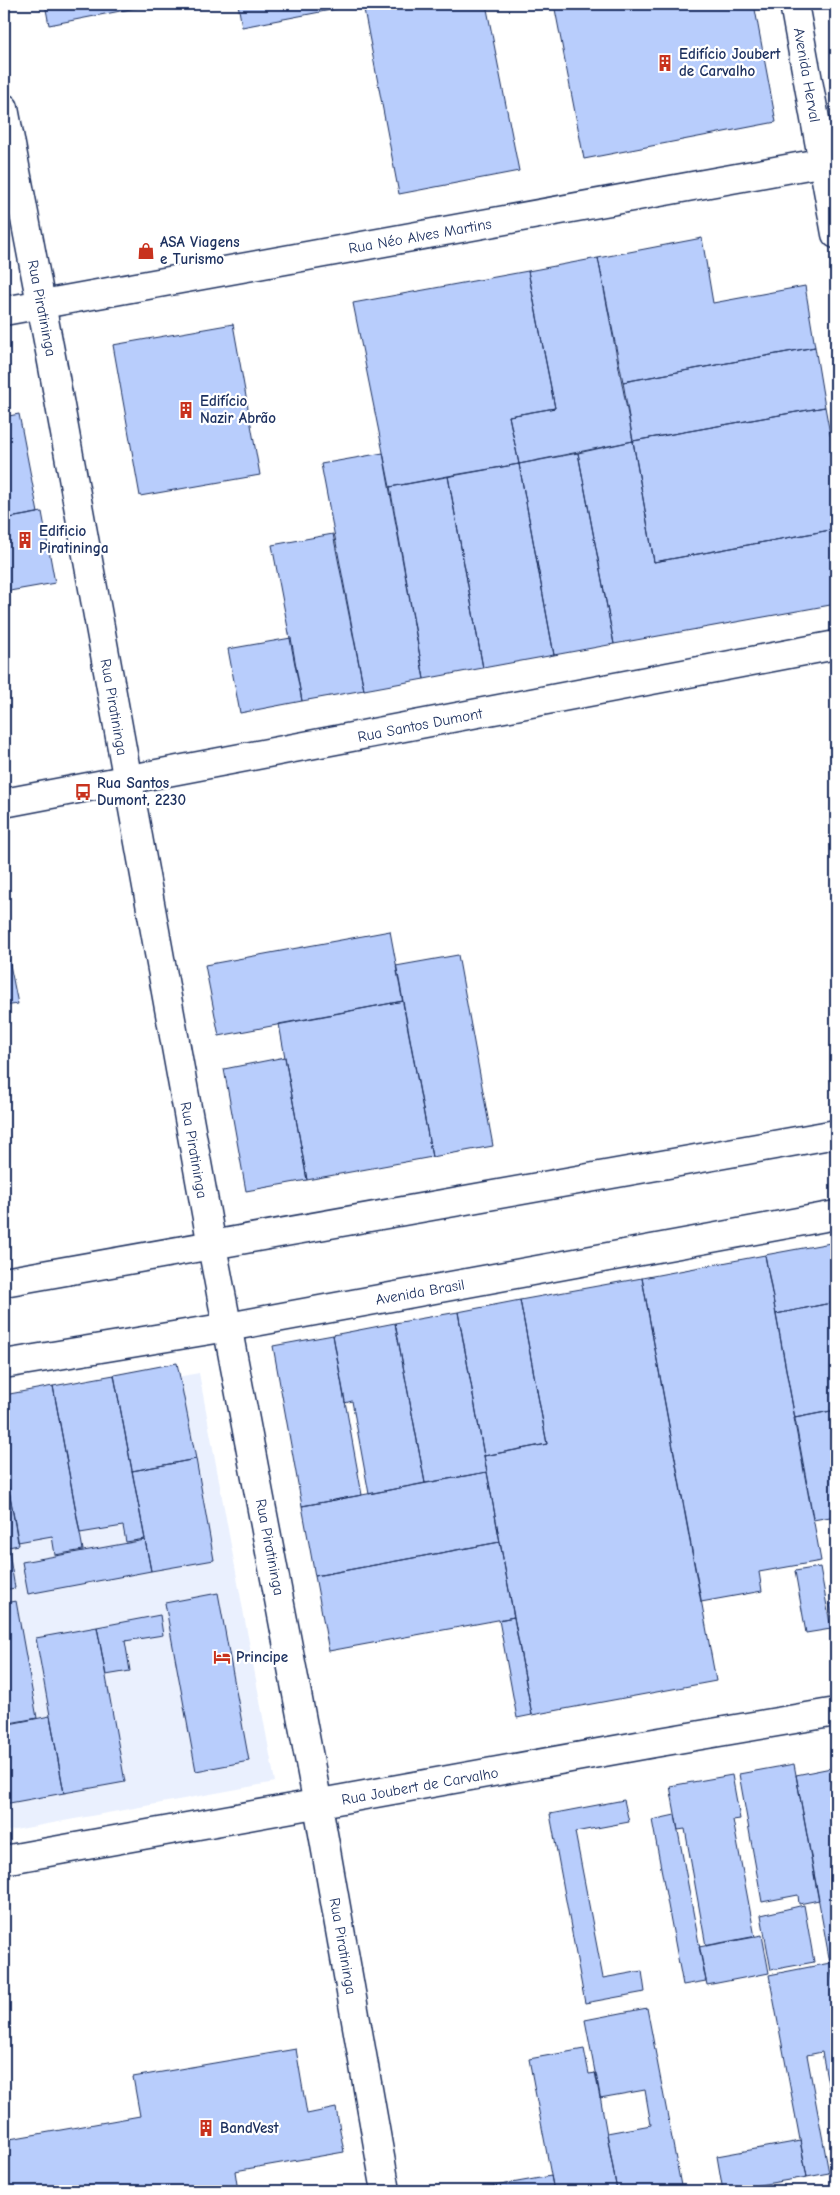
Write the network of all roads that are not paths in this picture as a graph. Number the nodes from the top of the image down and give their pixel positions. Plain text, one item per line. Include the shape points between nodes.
1 (794, 4) edge
2 (4, 108) edge
3 (829, 161) edge
4 (836, 234) edge
5 (41, 305) junction
6 (4, 312) edge
7 (836, 645) edge
8 (127, 781) junction
9 (4, 803) edge
10 (836, 1134) edge
11 (836, 1215) edge
12 (212, 1246) junction
13 (4, 1282) edge
14 (228, 1327) junction
15 (4, 1364) edge
16 (836, 1712) edge
17 (318, 1805) junction
18 (4, 1860) edge
19 (386, 2191) edge

1 - 3 street, Avenida Herval
2 - 5 street, Rua Piratininga
3 - 4 street, Avenida Herval
3 - 5 street, Rua Néo Alves Martins
5 - 6 street, Rua Néo Alves Martins
5 - 8 street, Rua Piratininga
7 - 8 street, Rua Santos Dumont
8 - 9 street, Rua Santos Dumont
8 - 12 street, Rua Piratininga
10 - 12 street
11 - 14 street, Avenida Brasil
12 - 13 street
12 - 14 street, Rua Piratininga
14 - 15 street, Avenida Brasil
14 - 17 street, Rua Piratininga
16 - 17 street, Rua Joubert de Carvalho
17 - 18 street, Rua Joubert de Carvalho
17 - 19 street, Rua Piratininga

